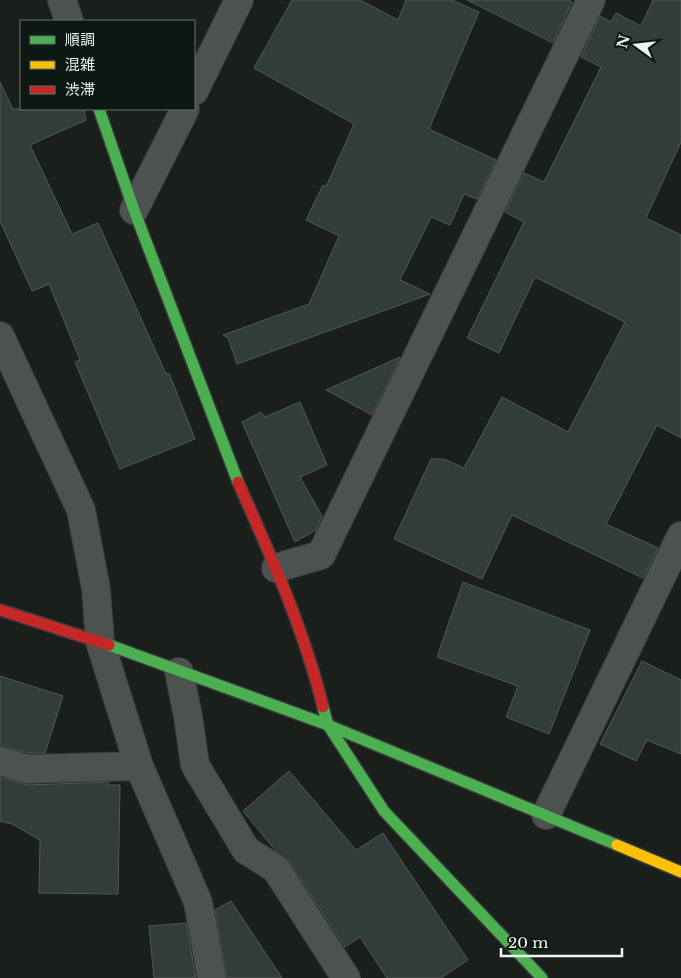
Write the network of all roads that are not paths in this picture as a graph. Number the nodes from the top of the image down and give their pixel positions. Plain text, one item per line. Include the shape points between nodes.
1 (62, 0) edge
2 (240, 0) edge
3 (591, 0) edge
4 (69, 20) edge
5 (195, 89) edge
6 (99, 110) edge
7 (184, 110) edge
8 (134, 210) junction
9 (0, 336) edge
10 (681, 536) edge
11 (276, 568) junction
12 (0, 610) edge
13 (100, 642) junction
14 (179, 672) junction
15 (328, 725) junction
16 (0, 762) edge
17 (139, 766) junction
18 (546, 815) junction
19 (681, 872) edge
20 (212, 978) edge
21 (346, 978) edge
22 (542, 978) edge

1 - 4 street
2 - 5 street
3 - 11 street via 321,555
6 - 8 street
7 - 8 street
8 - 11 street via 232,469
9 - 13 street via 81,510 96,589
10 - 18 street
11 - 15 street via 313,666
12 - 13 street
13 - 14 street
13 - 17 street
14 - 15 street
14 - 21 street via 195,765 246,850 276,869
15 - 18 street
15 - 22 street via 384,811
16 - 17 street via 27,769
17 - 20 street via 198,902
18 - 19 street

